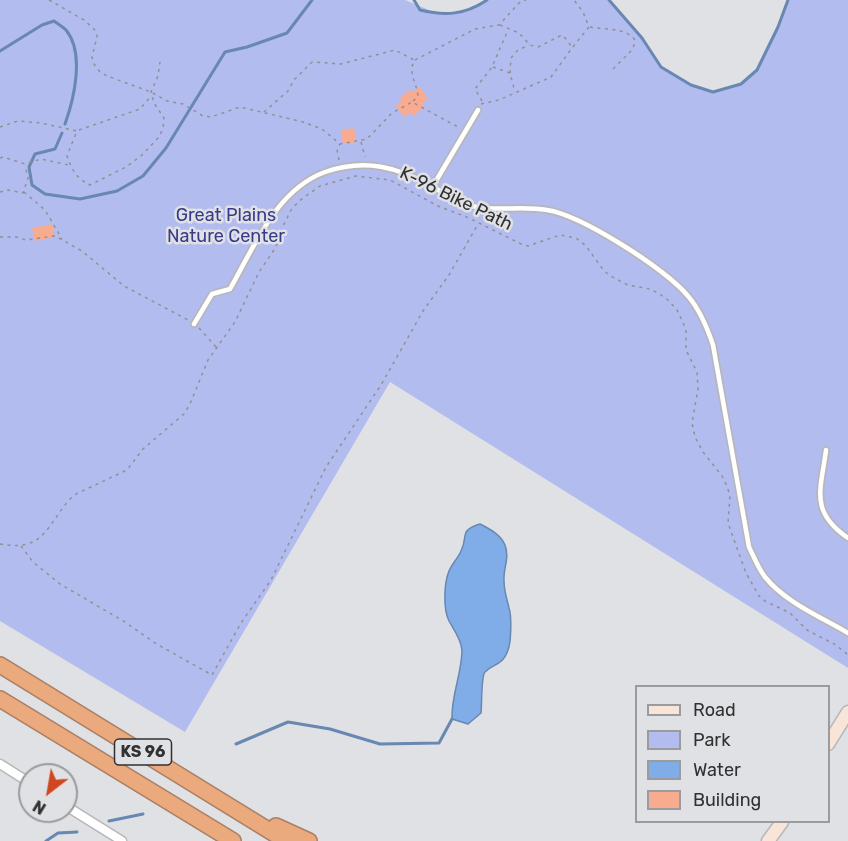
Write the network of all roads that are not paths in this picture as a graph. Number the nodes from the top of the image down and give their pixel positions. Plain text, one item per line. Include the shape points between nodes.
1 (478, 110) road end
2 (433, 186) junction
3 (194, 324) road end
4 (826, 450) dead end
5 (848, 538) edge
6 (848, 633) edge
7 (0, 665) edge
8 (0, 699) edge
9 (848, 712) edge
10 (830, 741) edge
11 (0, 764) edge
12 (18, 775) edge
13 (222, 802) junction
14 (186, 813) junction
15 (78, 814) edge
16 (780, 824) edge
17 (122, 841) edge
18 (221, 841) edge
19 (233, 841) edge
20 (286, 841) edge
21 (309, 841) edge
22 (770, 841) edge

1 - 2 lane
2 - 3 lane via 393,168 366,164 324,172 298,187 273,215 230,289 213,294
2 - 6 lane via 452,198 481,207 547,210 565,215 664,273 689,297 703,318 713,345 749,547 757,564 775,587
4 - 5 lane via 821,508 827,520
7 - 13 highway, KS 96
8 - 14 highway, KS 96
9 - 10 main road
11 - 12 street
13 - 20 highway, KS 96
13 - 21 highway
14 - 18 highway
14 - 19 highway, KS 96
15 - 17 street
16 - 22 main road

